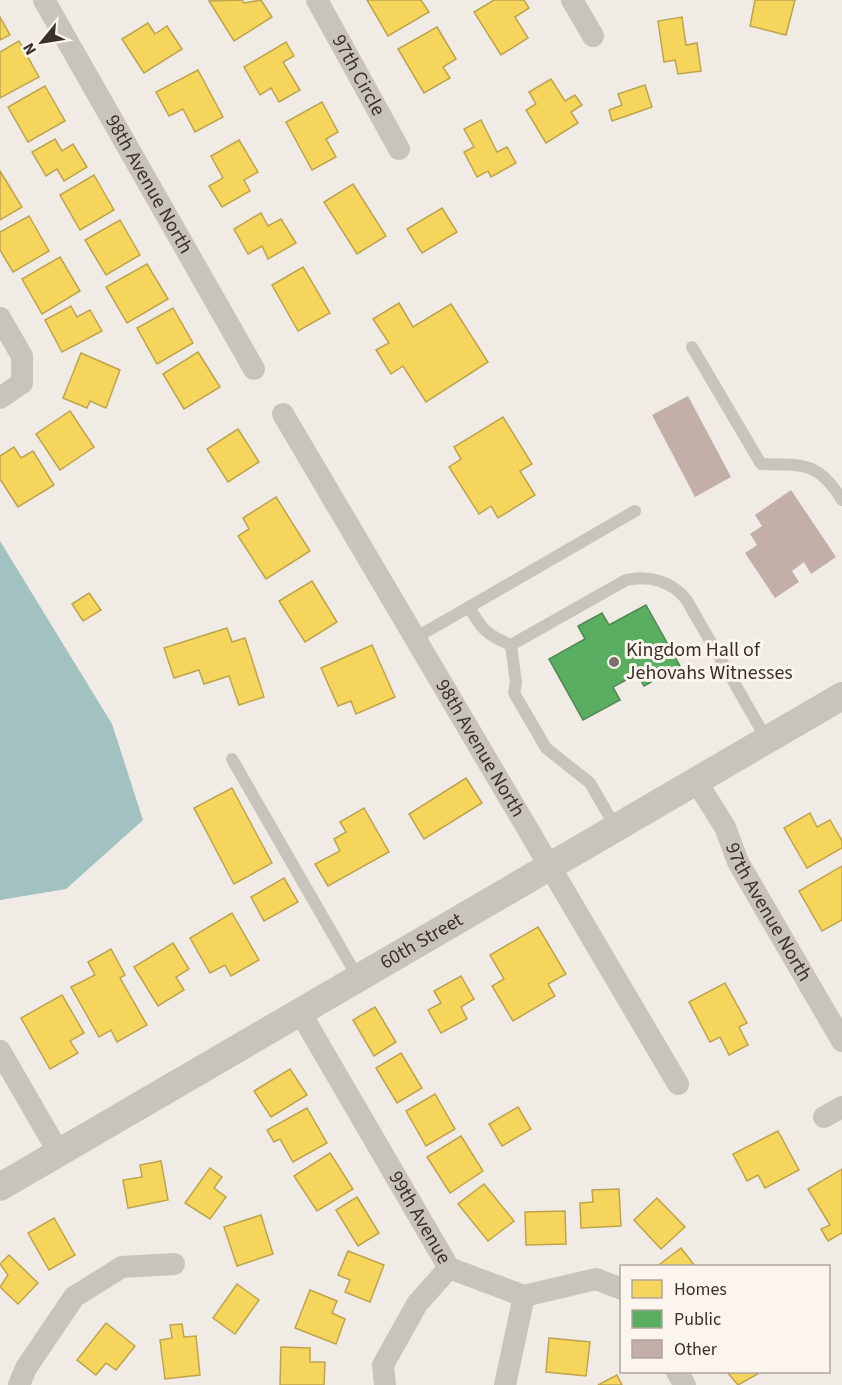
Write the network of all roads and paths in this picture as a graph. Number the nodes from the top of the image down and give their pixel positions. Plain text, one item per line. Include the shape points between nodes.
1 (44, 0) edge
2 (317, 0) edge
3 (572, 0) edge
4 (593, 36) dead end
5 (399, 149) dead end
6 (0, 318) edge
7 (692, 347) dead end
8 (254, 369) dead end
9 (0, 398) edge
10 (283, 414) dead end
11 (842, 500) edge
12 (634, 511) dead end
13 (470, 607) junction
14 (415, 638) junction
15 (511, 645) junction
16 (842, 696) edge
17 (767, 740) junction
18 (232, 759) dead end
19 (696, 781) junction
20 (616, 828) junction
21 (550, 867) junction
22 (358, 978) junction
23 (300, 1012) junction
24 (842, 1041) edge
25 (0, 1050) edge
26 (678, 1084) dead end
27 (59, 1153) junction
28 (0, 1187) edge
29 (174, 1264) dead end
30 (450, 1268) junction
31 (620, 1289) edge
32 (524, 1296) junction
33 (19, 1385) edge
34 (385, 1385) edge
35 (505, 1385) edge

1 - 8 street, 98th Avenue North
2 - 5 street, 97th Circle
3 - 4 street
6 - 9 street via 22,356 22,383
7 - 11 lane via 761,464 808,465
10 - 14 street, 98th Avenue North
12 - 13 lane
13 - 14 lane
13 - 15 lane via 489,636
14 - 21 street, 98th Avenue North
15 - 17 lane via 626,580 658,580 676,587 686,599
15 - 20 lane via 514,693 546,748 590,783
16 - 17 street, 60th Street
17 - 19 street, 60th Street
18 - 22 lane
19 - 20 street, 60th Street
19 - 24 street, 97th Avenue North via 724,827 738,862
20 - 21 street, 60th Street
21 - 22 street, 60th Street
21 - 26 street, 98th Avenue North
22 - 23 street, 60th Street
23 - 27 street, 60th Street
23 - 30 street, 99th Avenue
25 - 27 street
27 - 28 street, 60th Street
29 - 33 street via 122,1267 74,1297 26,1368
30 - 32 street, 99th Avenue
30 - 34 street via 417,1304 383,1365
31 - 32 street via 596,1279
32 - 35 street

